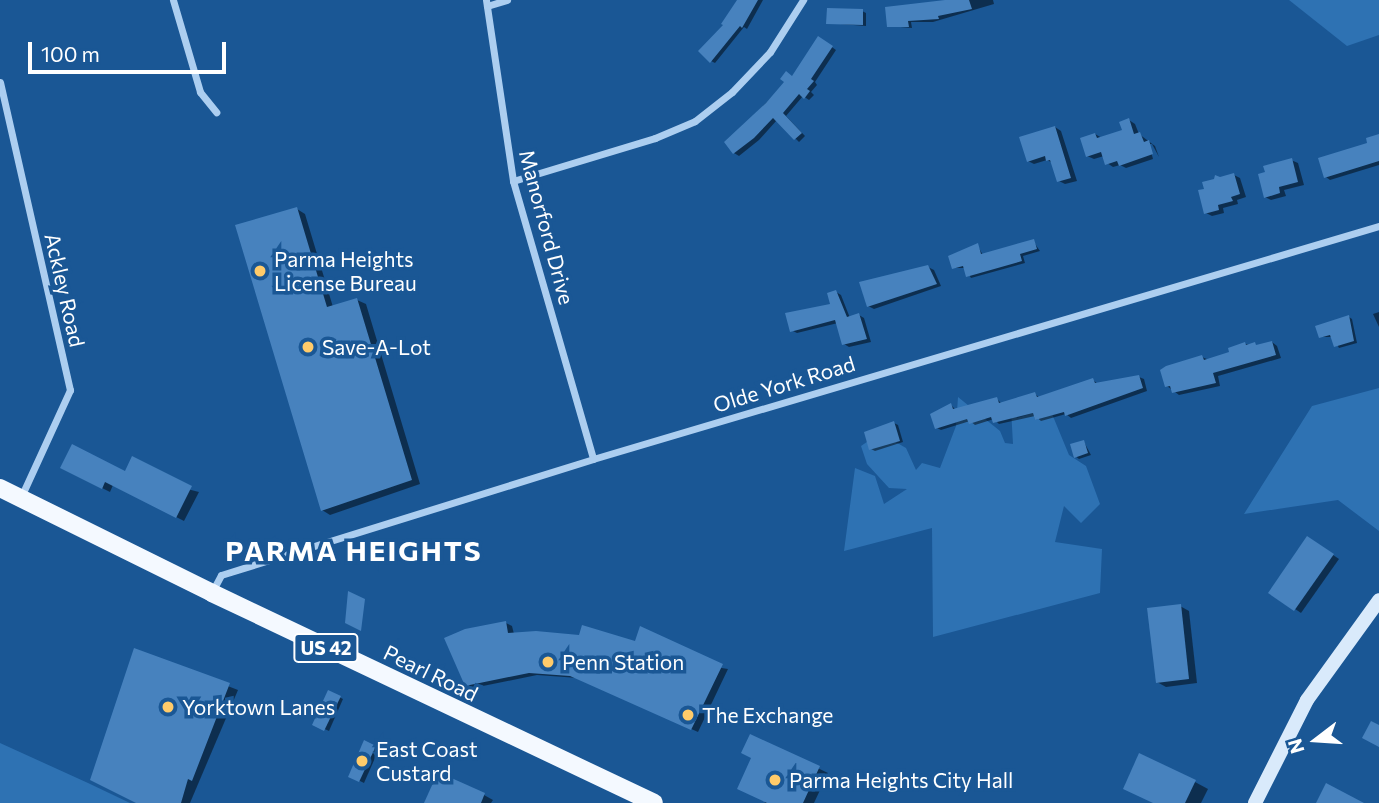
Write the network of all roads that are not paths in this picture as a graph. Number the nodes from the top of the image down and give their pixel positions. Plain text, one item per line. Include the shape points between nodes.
1 (173, 0) edge
2 (507, 0) edge
3 (803, 0) edge
4 (486, 3) edge
5 (0, 82) edge
6 (216, 112) dead end
7 (513, 181) junction
8 (1379, 226) edge
9 (593, 459) junction
10 (0, 488) edge
11 (20, 497) junction
12 (212, 593) junction
13 (1379, 600) edge
14 (654, 803) edge
15 (1255, 803) edge

1 - 6 street via 200,92
2 - 4 street
3 - 7 street via 770,52 732,92 695,121 655,138
4 - 7 street, Manorford Drive
5 - 11 street, Ackley Road via 70,390
7 - 9 street, Manorford Drive
8 - 9 street, Olde York Road
9 - 12 street, Olde York Road via 220,575
10 - 11 main road, Pearl Road / US 42
11 - 12 main road, Pearl Road / US 42
12 - 14 main road, Pearl Road / US 42
13 - 15 main road via 1307,700

